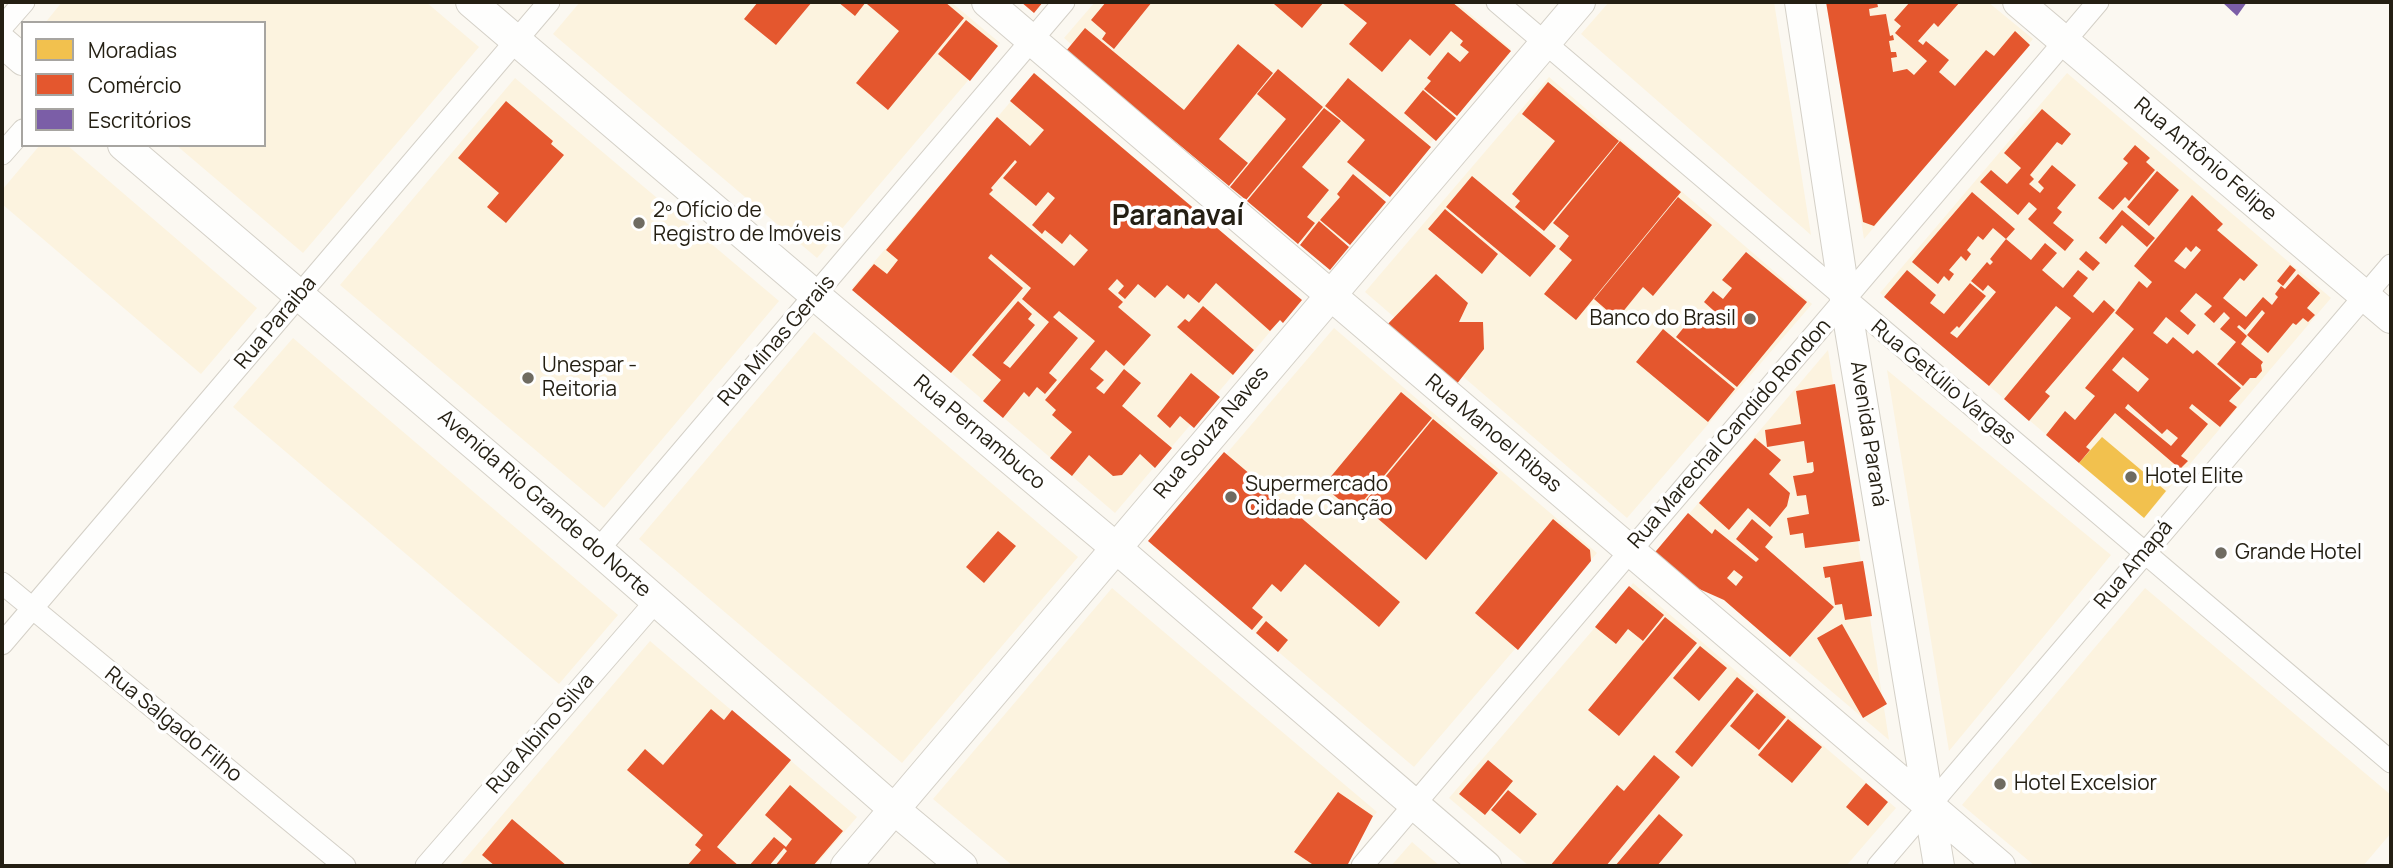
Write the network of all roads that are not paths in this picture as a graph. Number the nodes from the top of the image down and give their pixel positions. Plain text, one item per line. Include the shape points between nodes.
1 (24, 2) edge
2 (471, 2) edge
3 (549, 2) edge
4 (987, 2) edge
5 (1064, 2) edge
6 (1497, 2) edge
7 (1580, 2) edge
8 (1800, 2) edge
9 (2018, 2) edge
10 (2098, 2) edge
11 (2, 27) edge
12 (516, 40) junction
13 (1032, 40) junction
14 (2, 42) edge
15 (2065, 42) junction
16 (1545, 43) junction
17 (21, 58) edge
18 (21, 132) edge
19 (125, 147) edge
20 (2, 154) edge
21 (2391, 265) edge
22 (1330, 295) junction
23 (299, 296) junction
24 (816, 296) junction
25 (2365, 296) junction
26 (1845, 299) junction
27 (2391, 318) edge
28 (1115, 547) junction
29 (598, 550) junction
30 (1630, 550) junction
31 (2144, 554) junction
32 (2, 583) edge
33 (656, 601) junction
34 (31, 609) junction
35 (2, 644) edge
36 (2391, 762) edge
37 (1414, 805) junction
38 (1929, 806) junction
39 (895, 810) junction
40 (345, 866) edge
41 (426, 866) edge
42 (846, 866) edge
43 (962, 866) edge
44 (1362, 866) edge
45 (1486, 866) edge
46 (1878, 866) edge
47 (1939, 866) edge
48 (2000, 866) edge

1 - 11 street
2 - 12 street, Rua Pernambuco
3 - 12 street, Rua Paraiba
4 - 13 street, Rua Manoel Ribas
5 - 13 street, Rua Minas Gerais
6 - 16 street, Rua Getúlio Vargas
7 - 16 street, Rua Souza Naves
8 - 26 street, Avenida Paraná
9 - 15 street, Rua Antônio Felipe
10 - 15 street, Rua Marechal Candido Rondon
12 - 23 street, Rua Paraiba
12 - 24 street, Rua Pernambuco
13 - 22 street, Rua Manoel Ribas
13 - 24 street, Rua Minas Gerais
14 - 17 street
15 - 25 street, Rua Antônio Felipe
15 - 26 street, Rua Marechal Candido Rondon
16 - 22 street, Rua Souza Naves
16 - 26 street, Rua Getúlio Vargas
18 - 20 street
19 - 23 street, Avenida Rio Grande do Norte
21 - 25 street, Rua Amapá
22 - 28 street, Rua Souza Naves
22 - 30 street, Rua Manoel Ribas
23 - 29 street, Avenida Rio Grande do Norte
23 - 34 street, Rua Paraiba
24 - 28 street, Rua Pernambuco
24 - 29 street, Rua Minas Gerais
25 - 27 street, Rua Antônio Felipe
25 - 31 street, Rua Amapá
26 - 30 street, Rua Marechal Candido Rondon
26 - 31 street, Rua Getúlio Vargas
26 - 38 street, Avenida Paraná
28 - 37 street, Rua Pernambuco
28 - 39 street, Rua Souza Naves
29 - 33 street, Avenida Rio Grande do Norte
30 - 37 street, Rua Marechal Candido Rondon
30 - 38 street, Rua Manoel Ribas
31 - 36 street, Rua Getúlio Vargas
31 - 38 street, Rua Amapá
32 - 34 street, Rua Salgado Filho
33 - 39 street, Avenida Rio Grande do Norte
33 - 41 street, Rua Albino Silva
34 - 35 street, Rua Paraiba
34 - 40 street, Rua Salgado Filho
37 - 44 street, Rua Marechal Candido Rondon
37 - 45 street, Rua Pernambuco
38 - 46 street, Rua Amapá
38 - 47 street, Avenida Paraná
38 - 48 street, Rua Manoel Ribas
39 - 42 street, Rua Souza Naves
39 - 43 street, Avenida Rio Grande do Norte

